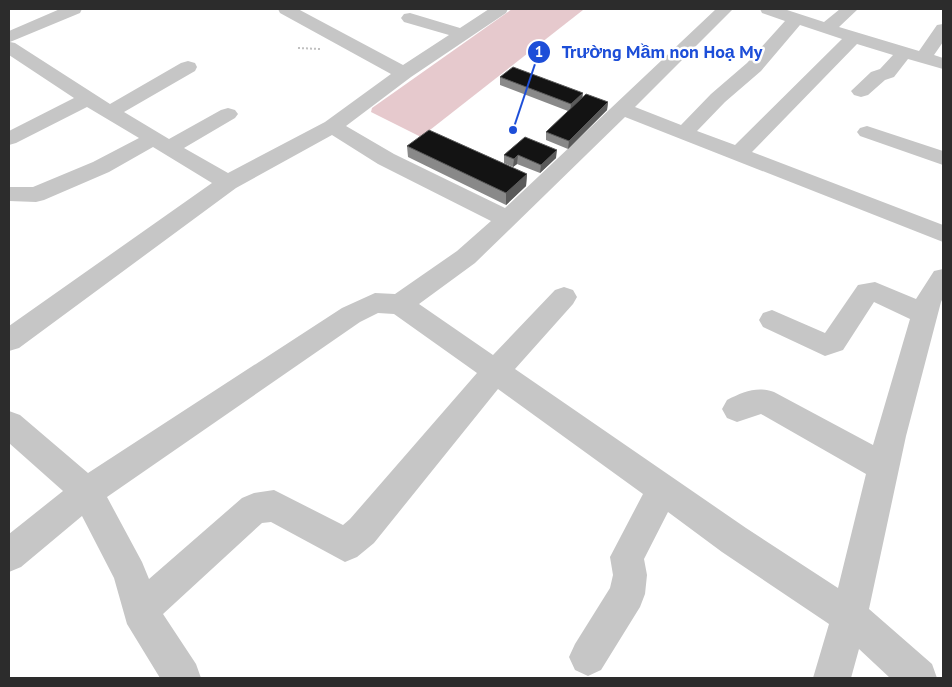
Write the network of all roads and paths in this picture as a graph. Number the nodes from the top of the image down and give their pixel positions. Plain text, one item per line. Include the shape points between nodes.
1 (74, 9) edge
2 (286, 9) edge
3 (500, 9) edge
4 (725, 9) edge
5 (768, 9) edge
6 (850, 9) edge
7 (410, 18) dead end
8 (796, 19) junction
9 (827, 29) junction
10 (943, 29) edge
11 (462, 34) junction
12 (854, 37) junction
13 (9, 38) edge
14 (9, 47) edge
15 (914, 55) junction
16 (943, 64) edge
17 (188, 67) dead end
18 (404, 73) junction
19 (861, 91) dead end
20 (88, 99) junction
21 (622, 109) junction
22 (112, 111) junction
23 (228, 114) dead end
24 (332, 126) junction
25 (867, 132) dead end
26 (683, 134) junction
27 (9, 140) edge
28 (162, 142) junction
29 (737, 156) junction
30 (943, 158) edge
31 (228, 183) junction
32 (9, 194) edge
33 (508, 219) junction
34 (943, 234) edge
35 (943, 278) edge
36 (564, 298) dead end
37 (400, 304) junction
38 (924, 314) junction
39 (772, 320) dead end
40 (9, 340) edge
41 (496, 371) junction
42 (737, 409) dead end
43 (9, 424) edge
44 (884, 467) junction
45 (663, 489) junction
46 (87, 492) junction
47 (9, 555) edge
48 (140, 611) junction
49 (849, 616) junction
50 (588, 656) dead end
51 (182, 678) edge
52 (832, 678) edge
53 (918, 678) edge

1 - 13 street
2 - 18 street
3 - 11 street
4 - 21 street
5 - 8 street
6 - 9 street
7 - 11 street
8 - 9 street
8 - 26 street via 754,67
9 - 12 street
10 - 15 street
11 - 18 street
12 - 15 street
12 - 29 street
14 - 20 street
15 - 16 street
15 - 19 street via 878,76
17 - 22 street
18 - 24 street
20 - 22 street
20 - 27 street
21 - 26 street
21 - 33 street
22 - 28 street
23 - 28 street
24 - 31 street
24 - 33 street via 386,159
25 - 30 street
26 - 29 street
28 - 31 street
28 - 32 street via 36,195
29 - 34 street
31 - 40 street
33 - 37 street via 466,257
35 - 38 street via 928,300
36 - 41 street
37 - 41 street
37 - 46 street via 375,304 351,315
38 - 39 street via 876,292 867,292 833,342 825,345
38 - 44 street
41 - 45 street
41 - 48 street via 362,531 345,545 274,506 254,509
42 - 44 street via 749,403 764,402
43 - 46 street
44 - 49 street
45 - 49 street
45 - 50 street via 627,557 630,574 627,594
46 - 47 street
46 - 48 street via 130,574
48 - 51 street
49 - 52 street
49 - 53 street

